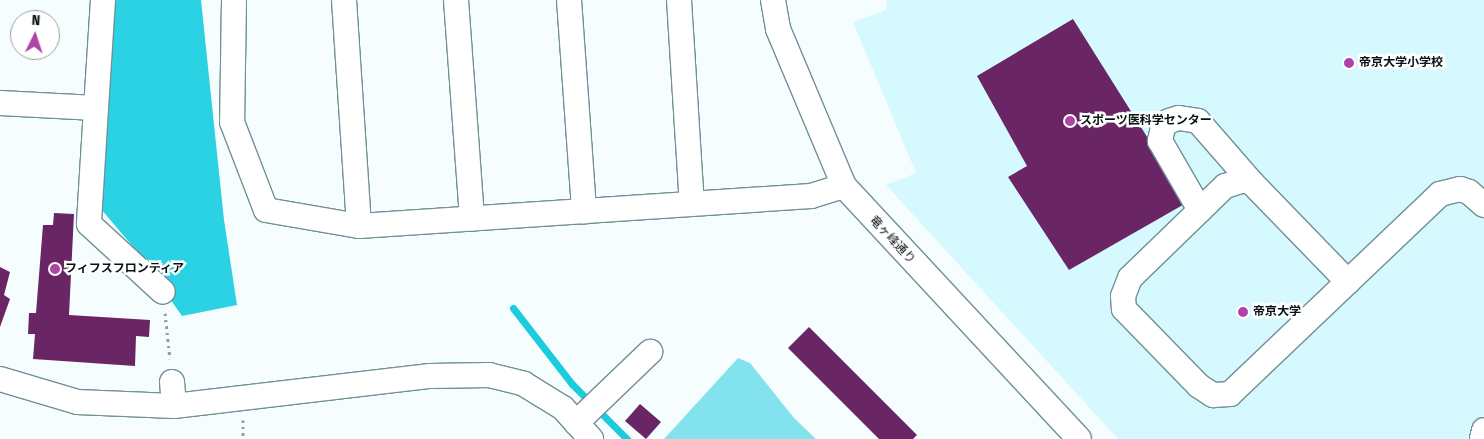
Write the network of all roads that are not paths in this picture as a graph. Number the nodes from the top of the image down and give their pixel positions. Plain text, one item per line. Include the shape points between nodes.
1 (103, 0) edge
2 (234, 0) edge
3 (344, 0) edge
4 (456, 0) edge
5 (569, 0) edge
6 (679, 0) edge
7 (773, 0) edge
8 (0, 103) edge
9 (96, 108) junction
10 (1252, 183) junction
11 (844, 186) junction
12 (692, 204) junction
13 (1484, 205) edge
14 (1200, 210) junction
15 (584, 211) junction
16 (472, 218) junction
17 (359, 226) junction
18 (1348, 282) junction
19 (163, 292) road end
20 (650, 352) dead end
21 (0, 379) edge
22 (172, 382) road end
23 (174, 406) junction
24 (590, 417) edge
25 (1484, 430) edge
26 (1079, 439) edge
27 (1482, 439) edge

1 - 9 street
2 - 17 street via 232,122 266,210
3 - 17 street
4 - 16 street
5 - 15 street
6 - 12 street
7 - 11 street, 竜ヶ峰通り via 778,29
8 - 9 street
9 - 19 street via 89,224
10 - 14 street via 1235,181 1225,186
10 - 14 street via 1198,121 1188,118 1169,121 1160,141
10 - 18 street
11 - 12 street via 811,196
11 - 26 street, 竜ヶ峰通り
12 - 15 street
13 - 18 street via 1460,189 1440,194
14 - 18 street via 1130,278 1123,296 1124,309 1198,386 1213,395 1222,396 1237,390
15 - 16 street
16 - 17 street
20 - 24 street
21 - 23 street via 77,402
22 - 23 street
23 - 24 street via 430,376 489,375 524,384 563,408
25 - 27 street

